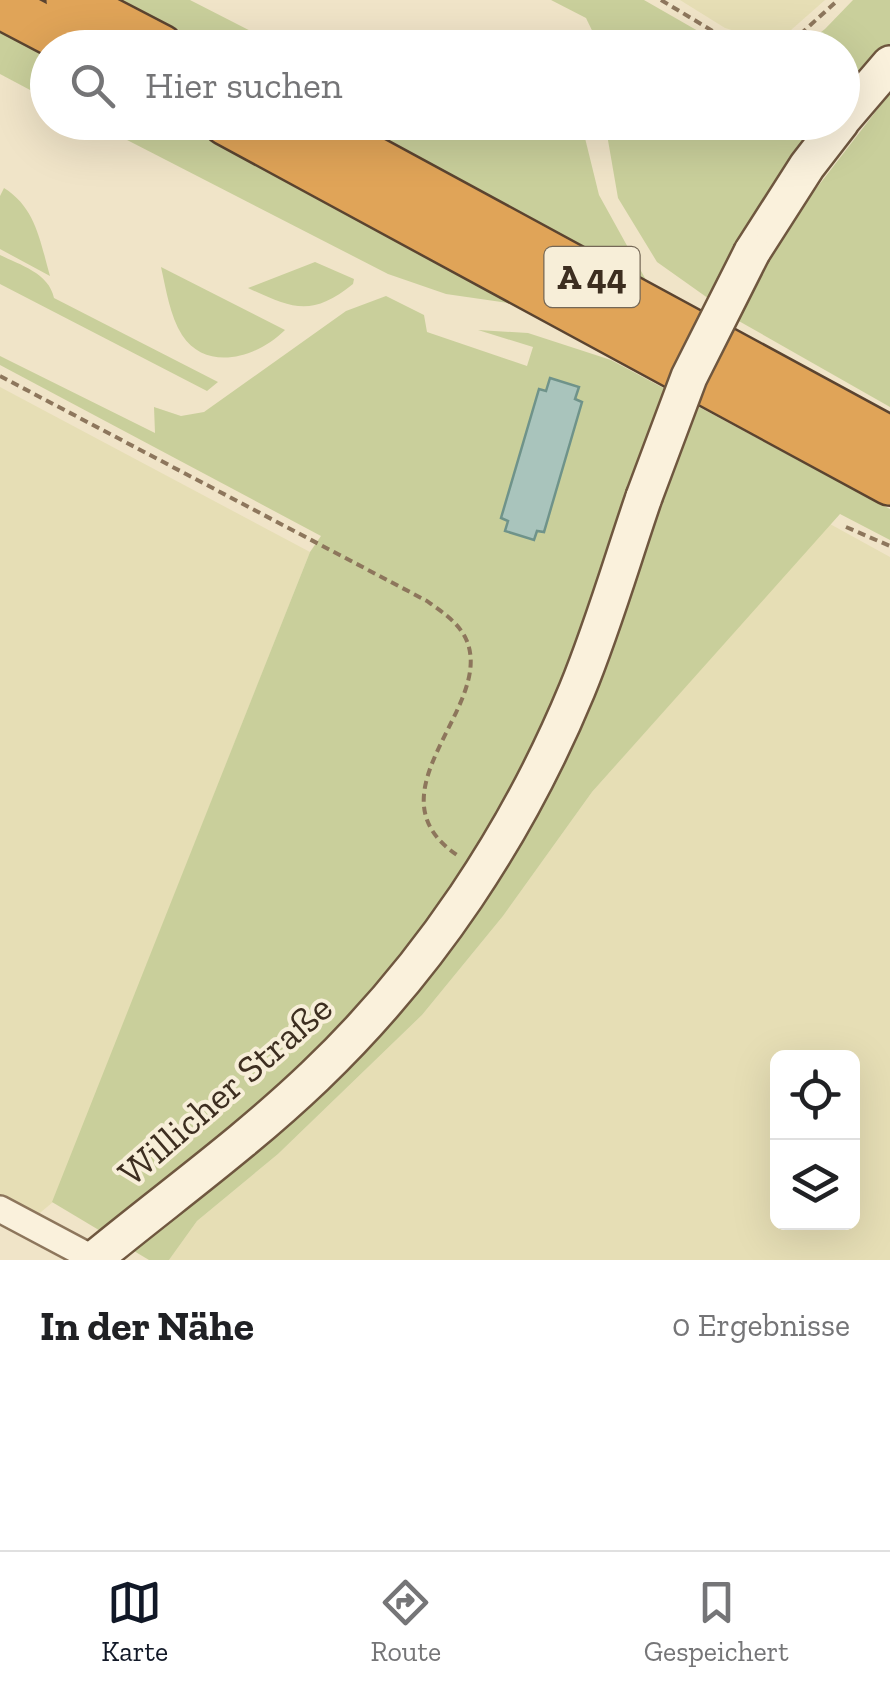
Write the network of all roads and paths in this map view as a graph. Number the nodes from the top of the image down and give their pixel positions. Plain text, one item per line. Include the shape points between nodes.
1 (70, 0) edge
2 (661, 0) edge
3 (838, 0) edge
4 (0, 5) edge
5 (48, 30) edge
6 (127, 30) edge
7 (711, 30) edge
8 (805, 30) edge
9 (890, 64) edge
10 (860, 100) edge
11 (259, 140) edge
12 (337, 140) edge
13 (827, 140) edge
14 (0, 376) edge
15 (890, 440) edge
16 (890, 482) edge
17 (846, 527) dead end
18 (890, 546) edge
19 (483, 870) junction
20 (0, 1210) edge
21 (94, 1259) edge

1 - 6 highway
2 - 7 path
3 - 8 path
4 - 5 highway
9 - 10 street, Willicher Straße
11 - 16 highway, A 44
12 - 15 highway, A 44
13 - 19 street, Willicher Straße, bridge via 752,252 689,377 577,690
14 - 19 path via 451,618 466,638 469,676 422,803 428,827 446,848
17 - 18 path
19 - 21 street, Willicher Straße via 410,973 316,1075
20 - 21 street

